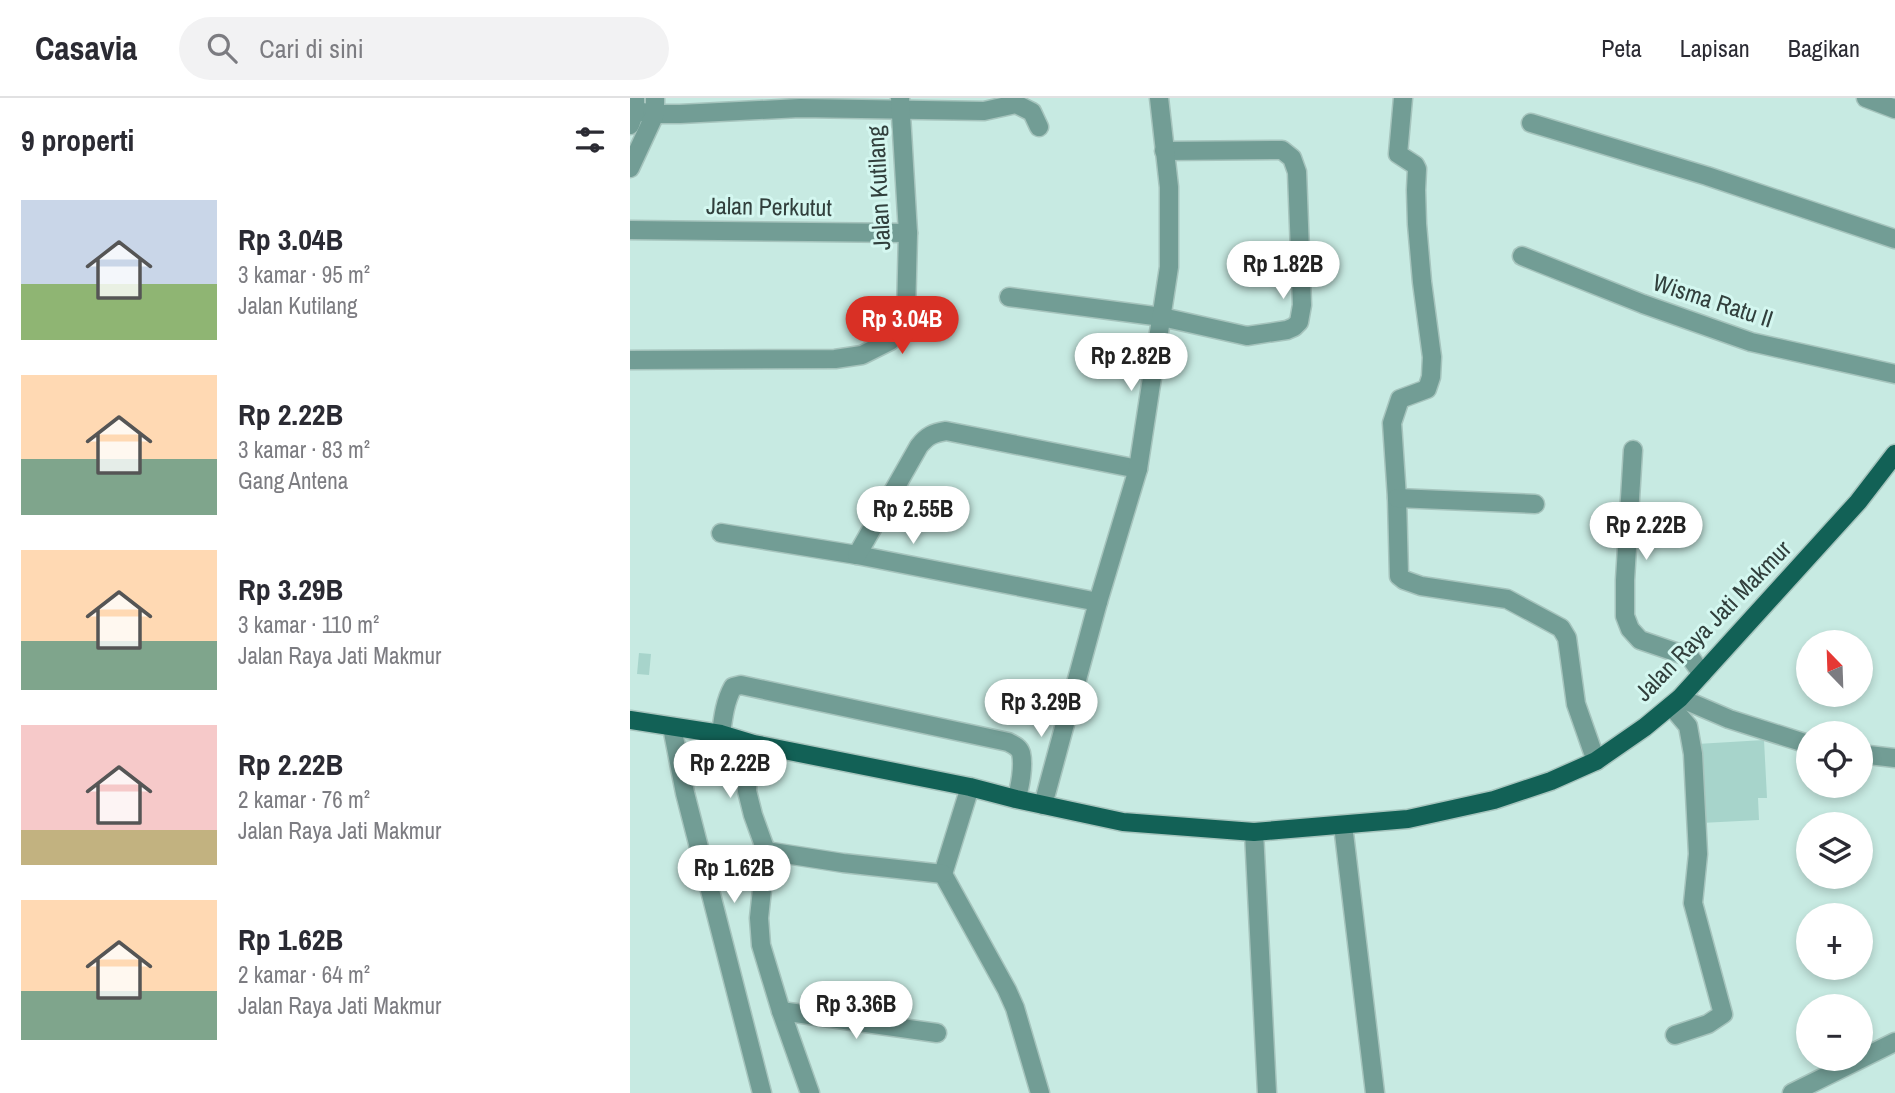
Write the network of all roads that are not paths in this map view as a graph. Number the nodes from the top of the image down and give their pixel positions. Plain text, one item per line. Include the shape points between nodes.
1 (1159, 98) edge
2 (1403, 98) edge
3 (1866, 98) edge
4 (800, 103) edge
5 (900, 104) edge
6 (655, 106) edge
7 (1895, 109) edge
8 (633, 111) edge
9 (1531, 123) dead end
10 (1039, 128) dead end
11 (1164, 150) junction
12 (630, 168) edge
13 (630, 230) edge
14 (908, 233) junction
15 (1895, 239) edge
16 (1522, 256) dead end
17 (1009, 297) dead end
18 (1162, 317) junction
19 (630, 360) edge
20 (1895, 374) edge
21 (1633, 450) dead end
22 (1895, 454) edge
23 (1138, 469) junction
24 (1397, 498) junction
25 (1535, 504) dead end
26 (720, 533) dead end
27 (857, 555) junction
28 (1098, 602) junction
29 (1702, 674) junction
30 (1676, 702) junction
31 (630, 720) edge
32 (672, 727) junction
33 (721, 734) junction
34 (1796, 740) edge
35 (754, 744) junction
36 (1873, 755) edge
37 (1895, 758) edge
38 (1596, 761) junction
39 (970, 787) junction
40 (1016, 799) junction
41 (1043, 805) junction
42 (1343, 825) junction
43 (1254, 832) junction
44 (766, 851) junction
45 (943, 874) junction
46 (781, 1011) junction
47 (937, 1033) dead end
48 (1675, 1035) dead end
49 (1895, 1042) edge
50 (762, 1093) edge
51 (810, 1093) edge
52 (1040, 1093) edge
53 (1267, 1093) edge
54 (1375, 1093) edge
55 (1792, 1093) edge

1 - 11 street
2 - 24 street via 1398,154 1417,169 1417,224 1432,367 1427,389 1400,399 1396,407 1392,423
3 - 7 street
4 - 5 street
4 - 6 street
5 - 10 street via 984,111 1016,104 1032,112
5 - 14 street, Jalan Kutilang
6 - 8 street
6 - 12 street
9 - 15 street
11 - 18 street via 1169,267
11 - 18 street via 1282,150 1292,158 1297,172 1302,305 1294,327 1247,336
13 - 14 street, Jalan Perkutut
14 - 19 street, Jalan Kutilang via 902,329 890,341 862,355
16 - 20 street, Wisma Ratu II via 1751,342
17 - 18 street
18 - 23 street
21 - 29 street via 1625,616 1640,640 1690,657
22 - 29 main road, Jalan Raya Jati Makmur via 1858,502
23 - 27 street via 946,431 934,433 919,446
23 - 28 street
24 - 25 street
24 - 38 street via 1399,576 1404,580 1507,599 1561,628 1567,639 1576,704
26 - 27 street
27 - 28 street
28 - 41 street
29 - 30 main road, Jalan Raya Jati Makmur
30 - 34 street
30 - 38 main road, Jalan Raya Jati Makmur
30 - 48 street via 1688,726 1693,754 1698,854 1693,903 1723,1014
31 - 32 main road, Jalan Raya Jati Makmur
32 - 33 main road, Jalan Raya Jati Makmur
32 - 50 street
33 - 35 main road, Jalan Raya Jati Makmur
33 - 40 street via 729,694 741,685 1008,742 1021,754 1021,786
35 - 39 main road, Jalan Raya Jati Makmur
35 - 44 street via 747,791
36 - 37 street
38 - 42 main road, Jalan Raya Jati Makmur via 1494,800 1408,819
39 - 40 main road, Jalan Raya Jati Makmur
39 - 45 street
40 - 41 main road, Jalan Raya Jati Makmur
41 - 43 main road, Jalan Raya Jati Makmur via 1124,822
42 - 43 main road, Jalan Raya Jati Makmur
42 - 54 street
43 - 53 street
44 - 45 street
44 - 46 street via 759,930
45 - 52 street via 1015,1008
46 - 47 street
46 - 51 street
49 - 55 street

